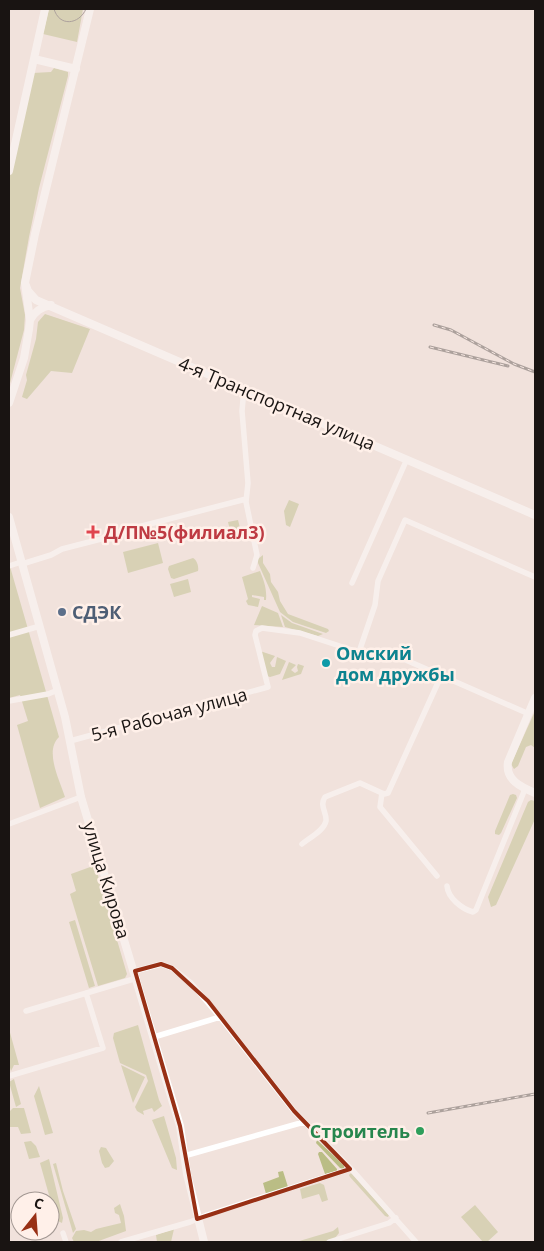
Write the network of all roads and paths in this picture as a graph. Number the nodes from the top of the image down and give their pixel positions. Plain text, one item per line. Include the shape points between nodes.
1 (45, 9) edge
2 (90, 9) edge
3 (34, 59) junction
4 (76, 69) junction
5 (9, 171) edge
6 (25, 283) junction
7 (51, 305) junction
8 (30, 320) junction
9 (244, 389) junction
10 (9, 403) edge
11 (407, 459) junction
12 (246, 499) junction
13 (535, 515) edge
14 (9, 517) edge
15 (22, 563) junction
16 (9, 566) edge
17 (253, 568) dead end
18 (535, 577) edge
19 (352, 583) dead end
20 (40, 626) junction
21 (9, 635) edge
22 (359, 652) junction
23 (441, 676) junction
24 (58, 690) junction
25 (535, 698) edge
26 (9, 701) edge
27 (528, 714) junction
28 (70, 741) junction
29 (525, 789) junction
30 (382, 793) junction
31 (535, 793) edge
32 (81, 797) junction
33 (9, 824) edge
34 (302, 844) dead end
35 (437, 876) dead end
36 (447, 886) dead end
37 (136, 975) junction
38 (86, 993) junction
39 (26, 1011) dead end
40 (220, 1017) junction
41 (154, 1037) junction
42 (9, 1076) edge
43 (304, 1122) junction
44 (184, 1156) junction
45 (350, 1169) junction
46 (396, 1218) junction
47 (197, 1219) junction
48 (63, 1234) dead end
49 (66, 1242) edge
50 (122, 1242) edge
51 (204, 1242) edge
52 (329, 1242) edge
53 (416, 1242) edge

1 - 3 main road
2 - 4 main road
3 - 4 main road
3 - 5 main road
4 - 6 main road via 47,179
6 - 7 main road, 4-я Транспортная улица via 36,300
6 - 8 main road
7 - 8 main road via 37,311
7 - 9 main road, 4-я Транспортная улица
8 - 10 main road via 24,358
9 - 11 main road, 4-я Транспортная улица
9 - 12 street
11 - 13 main road, 4-я Транспортная улица
11 - 19 street
12 - 15 street via 111,534
12 - 17 street via 257,555
14 - 15 main road, улица Кирова
15 - 16 street
15 - 20 main road, улица Кирова
18 - 22 street via 405,520 378,581 375,605
20 - 21 street
20 - 24 main road, улица Кирова
22 - 23 street via 398,658
22 - 28 street, 5-я Рабочая улица via 300,633 262,628 255,635 268,687
23 - 27 street
23 - 30 street via 388,793
24 - 26 street
24 - 28 main road, улица Кирова
25 - 27 main road
27 - 29 main road via 507,769 514,782
28 - 32 main road, улица Кирова
29 - 31 main road
29 - 36 street via 478,907 473,912 466,909 453,899
30 - 34 street via 360,783 325,797 322,804 326,821 321,830
30 - 35 street via 380,807
32 - 33 street
32 - 37 main road, улица Кирова
37 - 38 street
37 - 40 street via 155,965 172,968 191,983
37 - 41 main road, улица Кирова
38 - 39 street
38 - 42 street via 103,1048
40 - 41 street
40 - 43 street
41 - 44 main road, улица Кирова via 180,1126
43 - 44 street
43 - 45 street
44 - 47 main road, улица Кирова
45 - 46 street
45 - 47 street
46 - 52 street
46 - 53 street
47 - 50 street
47 - 51 main road, улица Кирова
48 - 49 street

